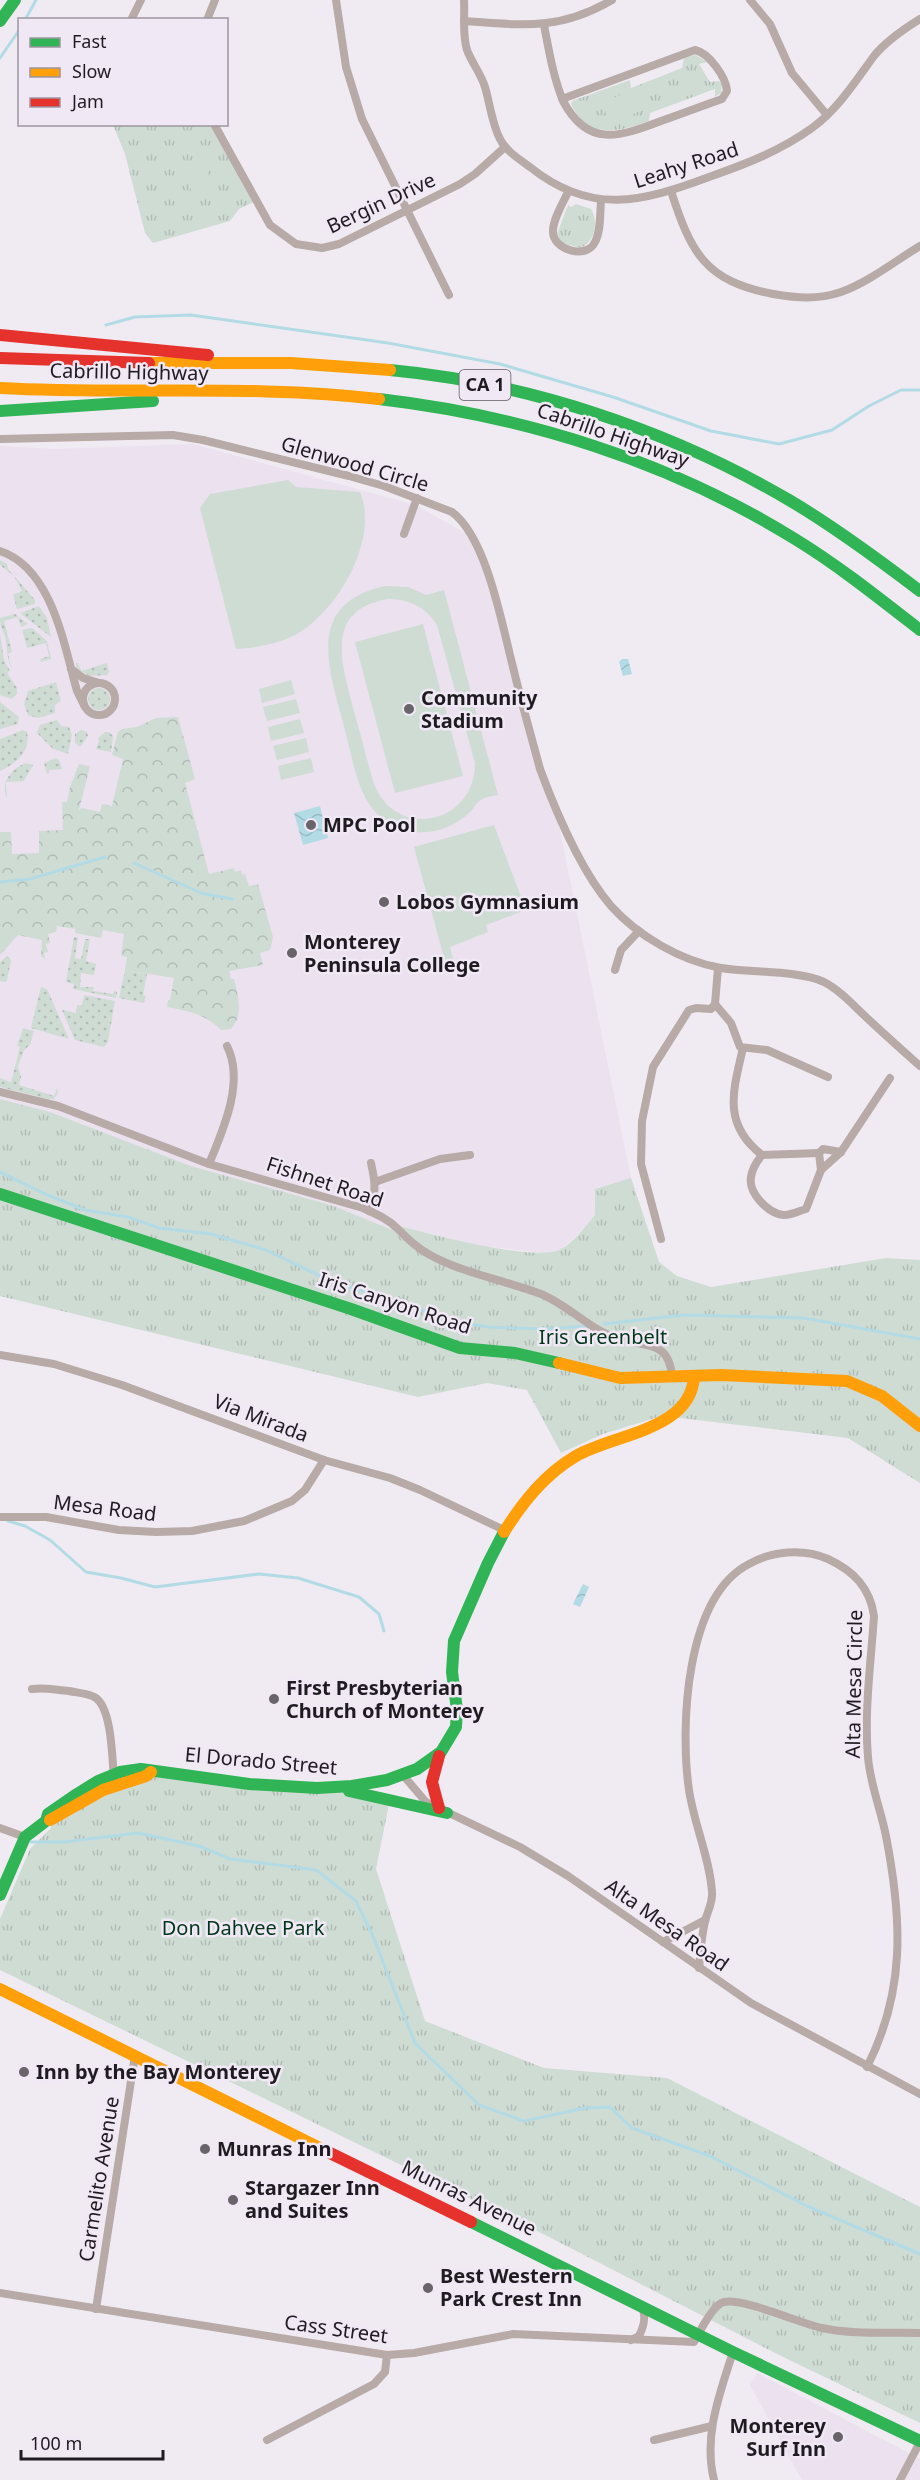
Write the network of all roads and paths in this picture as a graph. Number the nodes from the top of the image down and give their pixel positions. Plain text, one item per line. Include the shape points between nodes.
1 (15, 0) edge
2 (141, 0) edge
3 (215, 0) edge
4 (336, 0) edge
5 (464, 0) edge
6 (612, 0) edge
7 (750, 0) edge
8 (599, 3) edge
9 (132, 18) edge
10 (208, 18) edge
11 (920, 19) edge
12 (0, 21) edge
13 (464, 21) junction
14 (544, 25) junction
15 (562, 99) junction
16 (826, 116) junction
17 (215, 126) edge
18 (505, 147) junction
19 (671, 191) junction
20 (568, 192) junction
21 (601, 200) junction
22 (407, 211) junction
23 (920, 246) edge
24 (449, 295) dead end
25 (0, 335) edge
26 (0, 358) edge
27 (237, 363) junction
28 (0, 388) edge
29 (249, 393) junction
30 (0, 411) edge
31 (0, 439) edge
32 (417, 498) junction
33 (404, 534) dead end
34 (0, 551) edge
35 (920, 591) edge
36 (920, 630) edge
37 (70, 668) junction
38 (99, 683) junction
39 (84, 705) junction
40 (639, 931) junction
41 (718, 968) junction
42 (615, 970) dead end
43 (715, 1004) junction
44 (227, 1046) dead end
45 (743, 1048) junction
46 (920, 1066) edge
47 (828, 1077) dead end
48 (890, 1078) dead end
49 (0, 1092) edge
50 (842, 1152) junction
51 (819, 1153) junction
52 (470, 1155) dead end
53 (762, 1155) junction
54 (371, 1163) dead end
55 (208, 1164) junction
56 (821, 1170) junction
57 (375, 1182) junction
58 (0, 1194) edge
59 (369, 1211) junction
60 (661, 1239) dead end
61 (0, 1355) edge
62 (694, 1376) junction
63 (672, 1377) junction
64 (920, 1426) edge
65 (324, 1460) junction
66 (0, 1516) edge
67 (504, 1530) junction
68 (32, 1689) dead end
69 (441, 1751) junction
70 (151, 1772) junction
71 (114, 1774) junction
72 (402, 1774) junction
73 (336, 1788) junction
74 (91, 1797) junction
75 (443, 1810) junction
76 (46, 1821) junction
77 (0, 1828) edge
78 (25, 1837) junction
79 (0, 1895) edge
80 (705, 1920) junction
81 (663, 1942) junction
82 (699, 1968) junction
83 (0, 1989) edge
84 (135, 2055) junction
85 (867, 2067) junction
86 (920, 2094) edge
87 (0, 2293) edge
88 (640, 2305) junction
89 (96, 2308) junction
90 (920, 2333) edge
91 (699, 2334) junction
92 (627, 2341) junction
93 (733, 2352) junction
94 (387, 2355) junction
95 (712, 2426) junction
96 (267, 2440) dead end
97 (654, 2440) dead end
98 (920, 2442) edge
99 (714, 2480) edge
100 (900, 2480) edge

1 - 12 main road
2 - 9 street
3 - 10 street
4 - 22 street via 346,67 356,102
5 - 13 street, Leahy Road
6 - 8 street
7 - 16 street via 770,24 792,73
8 - 14 street via 572,19
11 - 16 street, Leahy Road via 881,49
13 - 14 street
13 - 18 street, Leahy Road via 466,48 482,78
14 - 15 street
15 - 15 street via 573,118 588,130 605,136 635,131 722,99 728,92 706,55 695,50
16 - 19 street, Leahy Road via 773,153
17 - 22 street, Bergin Drive via 270,225 296,244 322,248 339,244
18 - 20 street, Leahy Road via 540,176
18 - 22 street, Bergin Drive via 468,180
19 - 21 street, Leahy Road via 634,200
19 - 23 street via 684,230 701,259 722,277 746,288 795,297 830,295 850,288
20 - 21 street, Leahy Road
20 - 21 street via 553,235 560,246 578,252 595,242
22 - 24 street
25 - 27 main road via 205,354
26 - 27 main road, Cabrillo Highway / CA 1
27 - 35 main road, Cabrillo Highway / CA 1 via 332,365 427,374 511,390 600,415 697,453 781,496 843,534
28 - 29 main road, Cabrillo Highway / CA 1
29 - 30 main road
29 - 36 main road, Cabrillo Highway / CA 1 via 352,396 435,406 526,425 616,453 690,483 782,531 867,588
31 - 32 street, Glenwood Circle via 173,435 349,476
32 - 33 street
32 - 40 street, Glenwood Circle via 459,517 476,545 496,600 549,792 585,866 611,905
34 - 37 street via 27,569 49,598
37 - 38 street
37 - 39 street
38 - 39 street via 86,690
38 - 39 street via 112,690 115,700 111,710 96,715
40 - 41 street, Glenwood Circle via 681,956
40 - 42 street via 621,950
41 - 43 street
41 - 46 street, Glenwood Circle via 798,976 825,983
43 - 45 street via 728,1017 738,1045
43 - 60 street via 711,1010 689,1010 652,1067 640,1150
44 - 55 street via 233,1065 231,1091
45 - 47 street via 767,1050
45 - 53 street via 733,1114 741,1136
48 - 50 street
49 - 55 street, Fishnet Road via 58,1106
50 - 51 street via 823,1149
50 - 56 street
51 - 53 street
51 - 56 street
52 - 57 street via 440,1159
53 - 56 street via 750,1179 752,1190 772,1212 785,1215 806,1209
54 - 57 street
55 - 59 street, Fishnet Road
57 - 59 street via 375,1198
58 - 63 main road, Iris Canyon Road via 460,1348 515,1353 620,1378
59 - 63 street, Fishnet Road via 398,1228 408,1242 443,1262 543,1295 615,1338 658,1348 668,1358
61 - 65 street, Via Mirada via 54,1364 122,1385
62 - 63 main road, Iris Canyon Road
62 - 64 main road, Iris Canyon Road via 847,1381 882,1396
62 - 67 main road, El Dorado Street via 687,1406 573,1458 533,1490
65 - 66 street, Mesa Road via 305,1490 292,1502 244,1521 192,1531 119,1530 46,1517
65 - 67 street, Via Mirada via 390,1478
67 - 69 main road, El Dorado Street via 454,1641 457,1725
68 - 71 street via 89,1694 97,1699 108,1725
69 - 72 main road, El Dorado Street
69 - 75 main road via 431,1774 431,1787
70 - 71 main road, El Dorado Street via 140,1769
70 - 73 main road, El Dorado Street
70 - 74 main road, El Dorado Street
71 - 74 street via 113,1780 95,1789
71 - 76 main road, El Dorado Street via 48,1814
72 - 73 main road, El Dorado Street via 375,1784
72 - 75 street, Alta Mesa Road via 426,1802
73 - 75 main road
74 - 76 main road, El Dorado Street
75 - 81 street, Alta Mesa Road via 520,1847
76 - 78 main road, El Dorado Street
77 - 78 street
78 - 79 main road, El Dorado Street
80 - 81 street
80 - 82 street, Alta Mesa Circle
80 - 85 street, Alta Mesa Circle via 712,1895 692,1807 686,1748 692,1670 704,1621 717,1593 744,1566 777,1554 822,1557 845,1568 864,1586 874,1616 868,1757 886,1836 898,1941 891,2005 882,2039
81 - 82 street, Alta Mesa Road
82 - 85 street, Alta Mesa Road via 751,2004
83 - 84 main road, Munras Avenue
84 - 88 main road, Munras Avenue
84 - 89 street, Carmelito Avenue
85 - 86 street, Alta Mesa Road
87 - 89 street, Cass Street
88 - 91 main road, Munras Avenue
88 - 92 street via 644,2324 639,2336
89 - 94 street, Cass Street
90 - 91 street via 821,2328 726,2302 716,2306
91 - 92 street, Cass Street via 694,2342
91 - 93 main road, Munras Avenue
92 - 94 street, Cass Street via 513,2334
93 - 95 street
93 - 98 main road, Munras Avenue
94 - 96 street via 385,2372 374,2384
95 - 97 street
95 - 99 street
98 - 100 street

